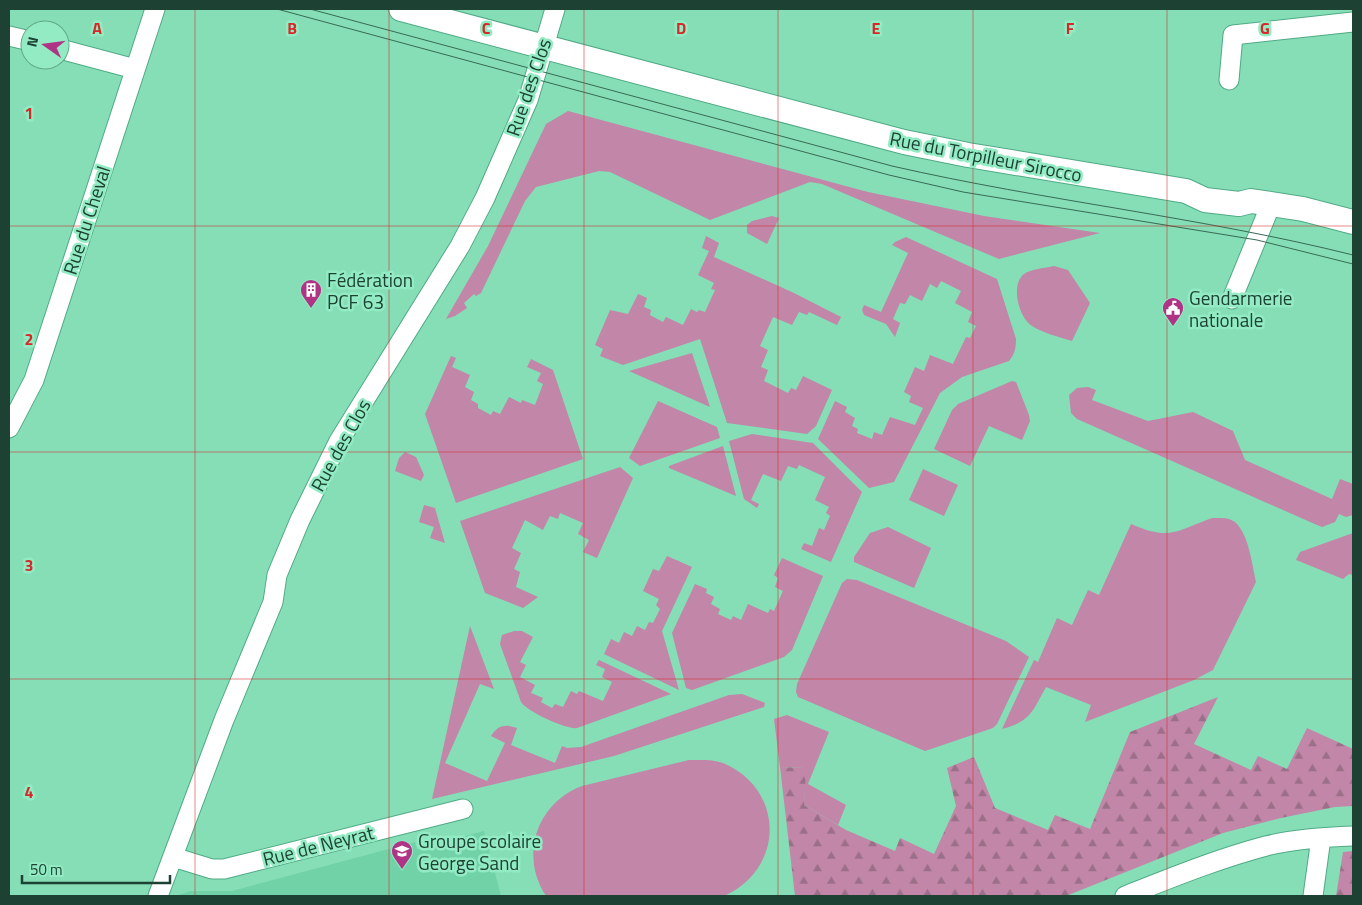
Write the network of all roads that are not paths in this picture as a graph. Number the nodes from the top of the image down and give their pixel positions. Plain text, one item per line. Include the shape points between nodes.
1 (155, 9) edge
2 (401, 9) edge
3 (457, 9) edge
4 (554, 9) edge
5 (1353, 22) edge
6 (545, 39) junction
7 (70, 53) edge
8 (135, 70) junction
9 (1229, 80) dead end
10 (1261, 202) junction
11 (1353, 222) edge
12 (1232, 300) dead end
13 (9, 428) edge
14 (463, 809) dead end
15 (1353, 836) edge
16 (1322, 838) junction
17 (173, 857) junction
18 (158, 896) edge
19 (1124, 896) edge
20 (1313, 896) edge

1 - 8 street, Rue du Cheval
2 - 6 street, Rue du Torpilleur Sirocco
3 - 6 street, Rue du Torpilleur Sirocco
4 - 6 street, Rue des Clos
5 - 9 street via 1233,35
6 - 10 street, Rue du Torpilleur Sirocco via 904,142 1186,191 1206,200 1239,204
6 - 17 street, Rue des Clos via 528,100 485,198 460,246 339,441 300,520 277,575 273,602 224,720
7 - 8 street
8 - 13 street, Rue du Cheval via 34,380
10 - 11 street, Rue du Torpilleur Sirocco
10 - 12 street
14 - 17 street, Rue de Neyrat via 224,869 212,869
15 - 16 street
16 - 19 street via 1268,846 1210,863
16 - 20 street
17 - 18 street, Rue des Clos

